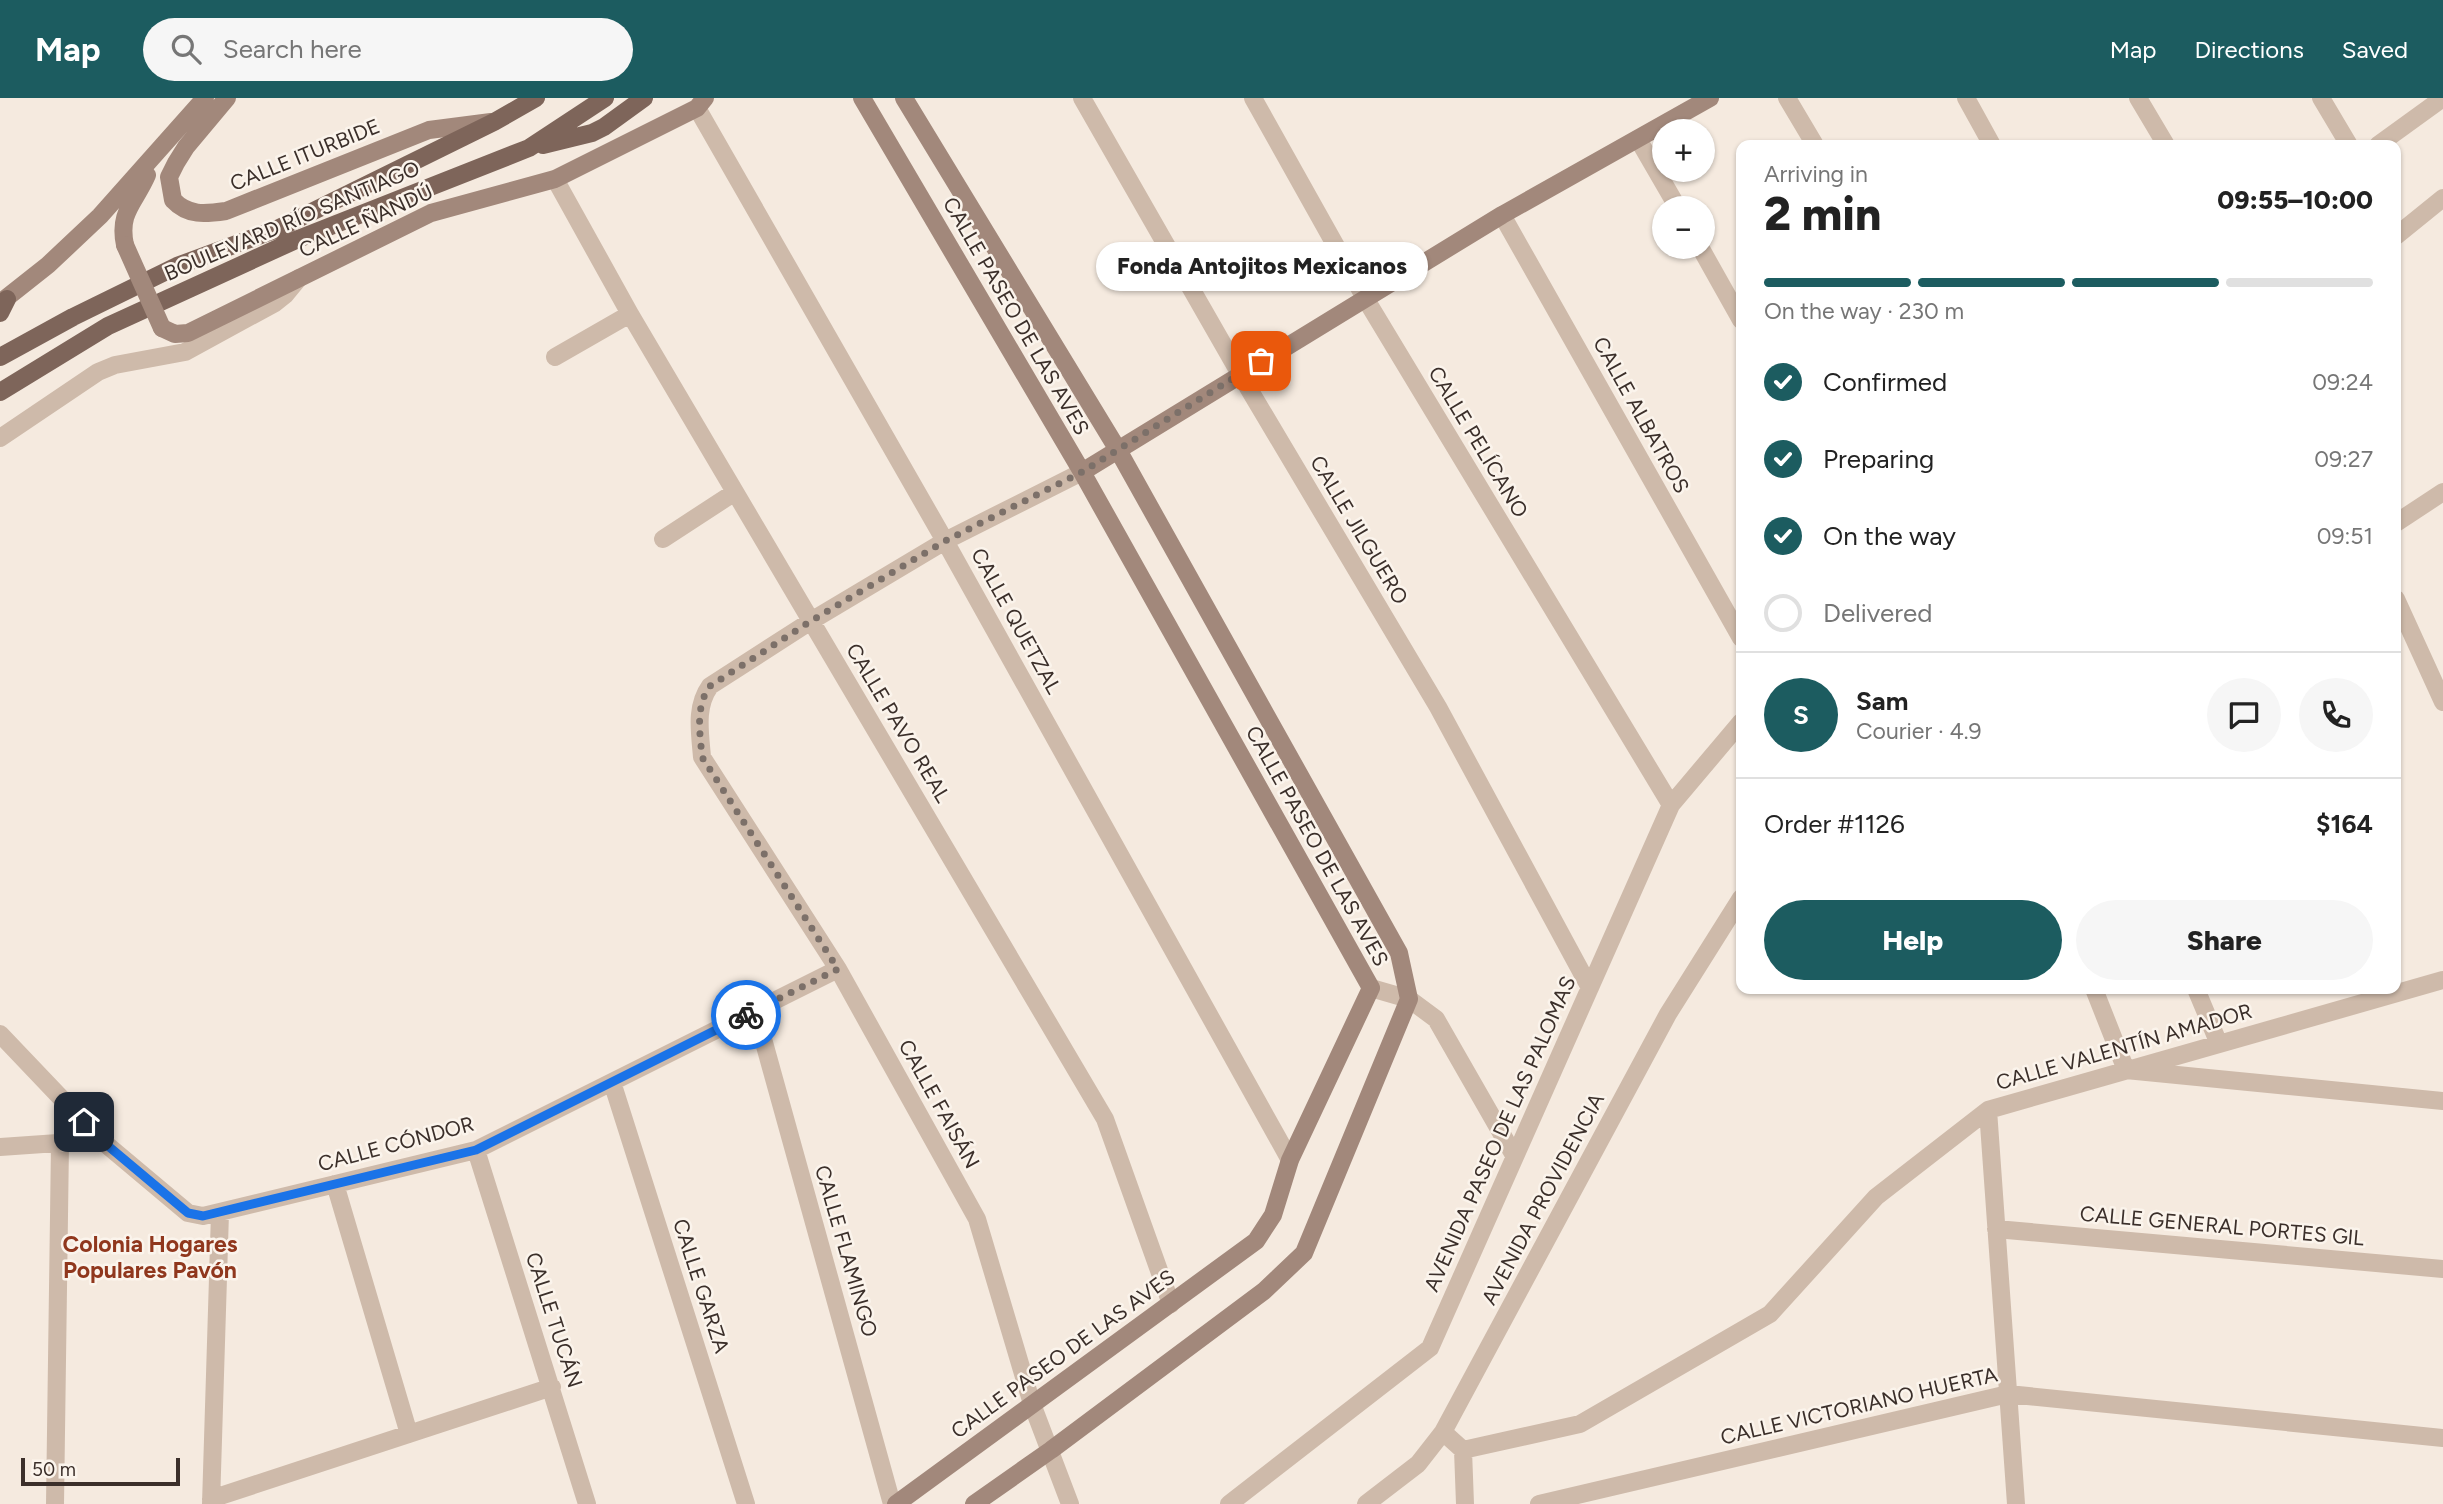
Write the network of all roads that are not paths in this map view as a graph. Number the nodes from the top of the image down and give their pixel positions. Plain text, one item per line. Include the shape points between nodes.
1 (205, 98) edge
2 (227, 98) edge
3 (536, 98) edge
4 (605, 98) edge
5 (644, 98) edge
6 (862, 98) edge
7 (904, 98) edge
8 (1082, 98) edge
9 (1253, 98) edge
10 (1710, 98) edge
11 (1787, 98) edge
12 (1966, 98) edge
13 (2138, 98) edge
14 (2320, 98) edge
15 (2443, 98) edge
16 (701, 103) edge
17 (494, 122) junction
18 (172, 134) junction
19 (1638, 139) junction
20 (1812, 140) edge
21 (1989, 140) edge
22 (2163, 140) edge
23 (2346, 140) edge
24 (2385, 140) edge
25 (186, 147) junction
26 (529, 148) junction
27 (155, 156) junction
28 (555, 179) junction
29 (1671, 196) edge
30 (2443, 198) edge
31 (1502, 215) junction
32 (2401, 232) edge
33 (1707, 259) edge
34 (299, 278) junction
35 (1365, 298) junction
36 (2, 301) edge
37 (1736, 311) edge
38 (630, 314) junction
39 (555, 356) dead end
40 (0, 357) edge
41 (1240, 374) junction
42 (0, 392) edge
43 (0, 438) edge
44 (1118, 450) junction
45 (1082, 472) junction
46 (735, 492) junction
47 (2443, 492) edge
48 (2401, 520) edge
49 (663, 539) dead end
50 (945, 541) junction
51 (2401, 610) edge
52 (811, 621) junction
53 (1736, 629) edge
54 (2443, 702) edge
55 (1736, 728) edge
56 (1671, 805) junction
57 (1736, 906) edge
58 (838, 969) junction
59 (2443, 980) edge
60 (1371, 988) junction
61 (1590, 988) junction
62 (2401, 992) edge
63 (2096, 994) edge
64 (2198, 994) edge
65 (2394, 994) edge
66 (1409, 999) junction
67 (755, 1010) junction
68 (0, 1034) edge
69 (2219, 1044) junction
70 (2126, 1070) junction
71 (612, 1082) junction
72 (2443, 1101) edge
73 (1988, 1110) junction
74 (101, 1140) junction
75 (60, 1144) junction
76 (0, 1147) edge
77 (476, 1150) junction
78 (1516, 1157) junction
79 (1290, 1160) junction
80 (335, 1184) junction
81 (220, 1213) junction
82 (1996, 1229) junction
83 (2443, 1269) edge
84 (1171, 1304) junction
85 (552, 1387) junction
86 (2008, 1394) junction
87 (1032, 1404) junction
88 (1443, 1432) junction
89 (409, 1434) junction
90 (2443, 1438) edge
91 (1051, 1450) junction
92 (1463, 1450) junction
93 (211, 1501) edge
94 (55, 1504) edge
95 (587, 1504) edge
96 (746, 1504) edge
97 (894, 1504) edge
98 (974, 1504) edge
99 (1070, 1504) edge
100 (1229, 1504) edge
101 (1366, 1504) edge
102 (1465, 1504) edge
103 (1539, 1504) edge
104 (2016, 1504) edge

1 - 18 street
2 - 25 street, CALLE ITURBIDE
3 - 17 main road, BOULEVARD RÍO SANTIAGO
4 - 26 main road, BOULEVARD RÍO SANTIAGO
5 - 26 main road via 592,133
6 - 45 street, CALLE PASEO DE LAS AVES
7 - 44 street, CALLE PASEO DE LAS AVES
8 - 41 street, CALLE JILGUERO
9 - 35 street, CALLE PELÍCANO
10 - 19 street
11 - 20 street
12 - 21 street
13 - 22 street
14 - 23 street
15 - 24 street
16 - 28 street, CALLE ÑANDÚ
16 - 50 street, CALLE QUETZAL
17 - 25 street, CALLE ITURBIDE via 429,130 245,205 211,213 188,211 173,200 169,177
17 - 40 main road, BOULEVARD RÍO SANTIAGO via 277,229 177,266
18 - 25 street
18 - 27 street
19 - 29 street
19 - 31 street
26 - 42 main road, BOULEVARD RÍO SANTIAGO via 298,239 108,326
27 - 34 street, CALLE ÑANDÚ, bridge via 124,216 122,229 162,328 175,334 188,332
27 - 36 street via 100,216
28 - 34 street, CALLE ÑANDÚ via 431,213
28 - 38 street, CALLE PAVO REAL
30 - 32 street
31 - 35 street
31 - 53 street, CALLE ALBATROS
33 - 37 street
34 - 43 street via 275,303 185,352 98,372
35 - 41 street
35 - 56 street, CALLE PELÍCANO
38 - 39 street
38 - 46 street, CALLE PAVO REAL
41 - 44 street
41 - 61 street, CALLE JILGUERO via 1438,707
44 - 45 street
44 - 66 street, CALLE PASEO DE LAS AVES via 1399,953
45 - 50 street
45 - 60 street, CALLE PASEO DE LAS AVES
46 - 49 street
46 - 52 street, CALLE PAVO REAL
47 - 48 street
50 - 52 street
50 - 79 street, CALLE QUETZAL
51 - 54 street
52 - 58 street, CALLE FAISÁN via 710,686 699,715 702,757
52 - 84 street, CALLE PAVO REAL via 1105,1119
55 - 56 street, AVENIDA PASEO DE LAS PALOMAS
56 - 61 street, AVENIDA PASEO DE LAS PALOMAS
57 - 88 street, AVENIDA PROVIDENCIA via 1668,1014
58 - 67 street, CALLE CÓNDOR
58 - 87 street, CALLE FAISÁN via 977,1219
59 - 62 street, CALLE VALENTÍN AMADOR
60 - 66 street
60 - 79 street, CALLE PASEO DE LAS AVES
61 - 78 street, AVENIDA PASEO DE LAS PALOMAS
63 - 70 street
64 - 69 street
65 - 69 street, CALLE VALENTÍN AMADOR
66 - 78 street via 1436,1018
66 - 91 street via 1304,1253 1264,1291
67 - 71 street, CALLE CÓNDOR
67 - 97 street, CALLE FLAMINGO
68 - 74 street, CALLE CÓNDOR
69 - 70 street, CALLE VALENTÍN AMADOR
70 - 72 street
70 - 73 street, CALLE VALENTÍN AMADOR
71 - 77 street, CALLE CÓNDOR
71 - 96 street, CALLE GARZA
73 - 82 street
73 - 92 street, CALLE VALENTÍN AMADOR via 1876,1197 1770,1314 1580,1424
74 - 75 street
74 - 81 street, CALLE CÓNDOR via 188,1213
75 - 76 street
75 - 94 street
77 - 80 street, CALLE CÓNDOR
77 - 85 street, CALLE TUCÁN
78 - 100 street, AVENIDA PASEO DE LAS PALOMAS via 1430,1348
79 - 84 street, CALLE PASEO DE LAS AVES via 1273,1215 1256,1241
80 - 81 street, CALLE CÓNDOR
80 - 89 street
81 - 93 street
82 - 83 street, CALLE GENERAL PORTES GIL
82 - 86 street
84 - 87 street, CALLE PASEO DE LAS AVES
85 - 89 street
85 - 95 street, CALLE TUCÁN
86 - 90 street, CALLE VICTORIANO HUERTA
86 - 103 street, CALLE VICTORIANO HUERTA
86 - 104 street
87 - 91 street, CALLE FAISÁN
87 - 97 street, CALLE PASEO DE LAS AVES
88 - 92 street
88 - 101 street, AVENIDA PROVIDENCIA via 1418,1464
89 - 93 street
91 - 98 street
91 - 99 street, CALLE FAISÁN
92 - 102 street

